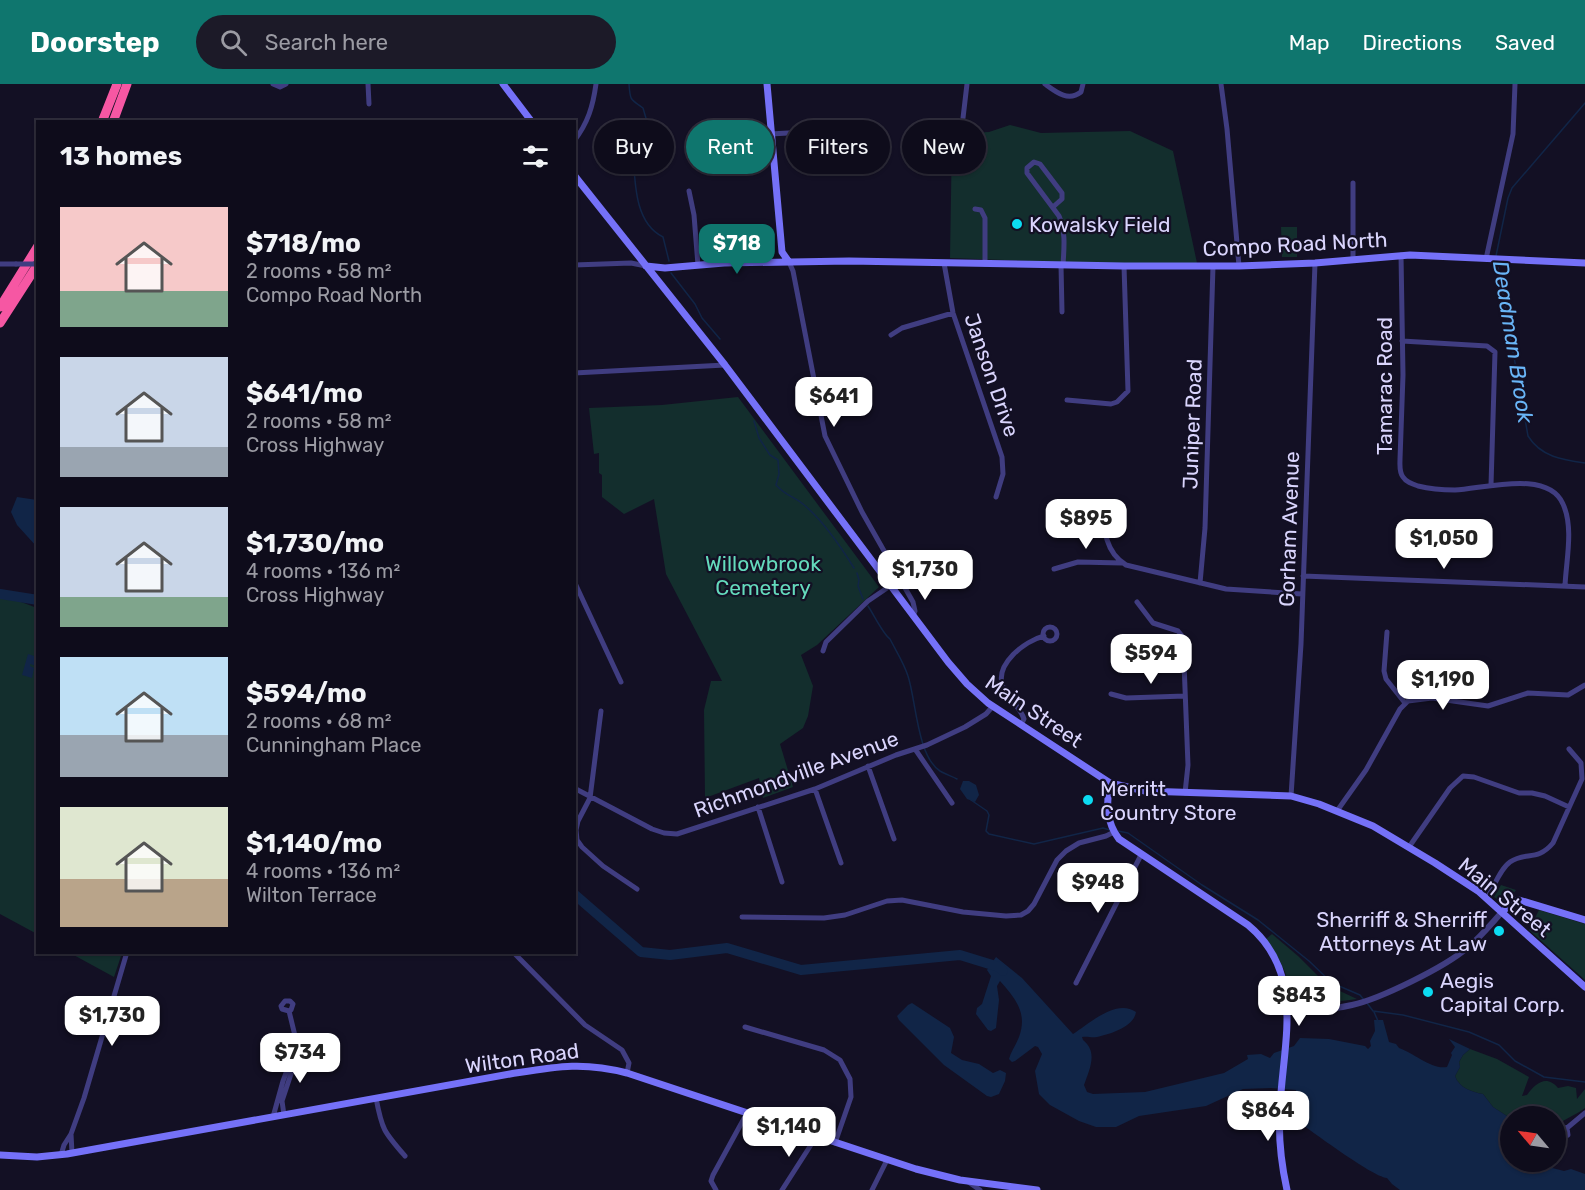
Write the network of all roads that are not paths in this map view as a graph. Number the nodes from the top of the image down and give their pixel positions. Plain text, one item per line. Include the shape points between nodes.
1 (112, 84) edge
2 (117, 84) edge
3 (127, 84) edge
4 (273, 84) edge
5 (286, 84) edge
6 (368, 84) edge
7 (503, 84) edge
8 (596, 84) edge
9 (767, 84) edge
10 (967, 84) edge
11 (1045, 84) edge
12 (1083, 84) edge
13 (1221, 84) edge
14 (1515, 84) edge
15 (369, 104) dead end
16 (963, 118) dead end
17 (102, 120) edge
18 (102, 120) edge
19 (114, 120) edge
20 (530, 120) edge
21 (770, 120) edge
22 (576, 138) edge
23 (774, 166) edge
24 (576, 178) edge
25 (1353, 183) dead end
26 (689, 191) dead end
27 (1053, 207) junction
28 (975, 208) dead end
29 (36, 249) edge
30 (1401, 255) junction
31 (1493, 259) junction
32 (1353, 260) junction
33 (789, 262) junction
34 (944, 263) junction
35 (1315, 263) junction
36 (1585, 263) edge
37 (0, 264) edge
38 (36, 264) edge
39 (985, 264) junction
40 (576, 265) edge
41 (698, 265) junction
42 (1062, 265) junction
43 (646, 266) junction
44 (1124, 266) junction
45 (1214, 266) junction
46 (1239, 266) junction
47 (36, 267) edge
48 (0, 307) edge
49 (1062, 312) dead end
50 (953, 313) junction
51 (0, 323) edge
52 (891, 335) dead end
53 (1402, 341) junction
54 (725, 365) junction
55 (576, 373) edge
56 (1067, 400) dead end
57 (1491, 486) junction
58 (996, 497) dead end
59 (1103, 507) dead end
60 (1122, 563) junction
61 (1054, 569) dead end
62 (1303, 576) junction
63 (1200, 582) junction
64 (576, 585) edge
65 (890, 586) junction
66 (1564, 586) junction
67 (1585, 587) edge
68 (1302, 594) junction
69 (1137, 602) dead end
70 (913, 616) junction
71 (1388, 632) dead end
72 (1044, 636) dead end
73 (823, 651) dead end
74 (621, 682) dead end
75 (1585, 685) edge
76 (1111, 694) dead end
77 (1185, 696) junction
78 (1405, 703) junction
79 (993, 706) junction
80 (601, 711) dead end
81 (1021, 725) junction
82 (921, 747) junction
83 (1569, 749) dead end
84 (868, 766) junction
85 (1110, 783) junction
86 (576, 789) edge
87 (815, 789) junction
88 (1185, 793) junction
89 (1292, 796) junction
90 (590, 798) junction
91 (952, 802) dead end
92 (758, 807) junction
93 (1569, 807) junction
94 (1337, 811) junction
95 (1114, 832) junction
96 (894, 839) dead end
97 (1409, 847) junction
98 (1141, 855) junction
99 (841, 863) dead end
100 (782, 882) dead end
101 (637, 889) dead end
102 (1486, 898) junction
103 (1502, 912) junction
104 (742, 917) dead end
105 (1585, 920) edge
106 (126, 954) edge
107 (515, 954) edge
108 (1076, 983) dead end
109 (1585, 987) edge
110 (1287, 1008) junction
111 (289, 1011) dead end
112 (745, 1027) dead end
113 (297, 1044) junction
114 (627, 1073) junction
115 (376, 1098) junction
116 (747, 1113) junction
117 (1585, 1113) edge
118 (284, 1115) junction
119 (273, 1117) junction
120 (1567, 1128) dead end
121 (71, 1134) junction
122 (816, 1137) junction
123 (835, 1143) junction
124 (72, 1153) junction
125 (0, 1155) edge
126 (61, 1155) junction
127 (405, 1156) dead end
128 (887, 1160) junction
129 (967, 1181) junction
130 (716, 1190) edge
131 (782, 1190) edge
132 (872, 1190) edge
133 (980, 1190) edge
134 (1037, 1190) edge
135 (1287, 1190) edge

1 - 17 highway
2 - 18 highway
3 - 19 highway
4 - 5 street
6 - 15 street
7 - 20 main road
8 - 22 street via 593,107
9 - 21 main road
10 - 16 street
11 - 12 street via 1059,94 1071,96 1081,92
13 - 46 street
14 - 31 street via 1511,145
23 - 33 main road via 782,252
24 - 43 main road, Main Street
25 - 32 street
26 - 41 street
27 - 27 street via 1027,173 1034,162 1040,164 1062,193 1062,199
27 - 42 street via 1064,231
28 - 39 street via 985,218
29 - 48 highway
30 - 31 main road, Compo Road North
30 - 32 main road, Compo Road North
30 - 53 street, Tamarac Road
31 - 36 main road, Compo Road North
32 - 35 main road, Compo Road North
33 - 34 main road, Compo Road North
33 - 41 main road, Compo Road North
33 - 70 street via 825,436 913,602
34 - 39 main road, Compo Road North
34 - 50 street, Janson Drive
35 - 46 main road, Compo Road North
35 - 62 street, Gorham Avenue
37 - 38 street, bridge
39 - 42 main road, Compo Road North
40 - 43 street
41 - 43 main road, Compo Road North
42 - 44 main road, Compo Road North
42 - 49 street
43 - 54 main road, Main Street
44 - 45 main road, Compo Road North
44 - 56 street via 1128,391 1111,404
45 - 46 main road, Compo Road North
45 - 63 street, Juniper Road
47 - 51 highway
50 - 52 street
50 - 58 street, Janson Drive via 1002,457 1003,474
53 - 57 street via 1487,346 1494,352
53 - 57 street, Tamarac Road via 1403,479 1427,489
54 - 55 street
54 - 65 main road, Main Street
57 - 66 street, Tamarac Road via 1541,486 1559,496 1568,522
59 - 60 street via 1108,543
60 - 61 street via 1077,562
60 - 63 street
62 - 66 street
62 - 68 street, Gorham Avenue
63 - 68 street via 1234,590
64 - 74 street
65 - 70 main road, Main Street
65 - 73 street via 868,601 826,642
66 - 67 street
68 - 89 street, Gorham Avenue
69 - 77 street via 1153,623 1182,633
70 - 79 main road, Main Street via 959,676
71 - 78 street via 1385,675
72 - 81 street via 1022,648 1002,669 1000,677 1006,693 1022,713
75 - 78 street via 1568,694 1528,693 1488,706 1427,698
76 - 77 street via 1126,698
77 - 88 street
78 - 94 street via 1362,778
79 - 81 main road, Main Street
79 - 82 street, Richmondville Avenue via 965,727
80 - 90 street
81 - 85 main road, Main Street
82 - 84 street, Richmondville Avenue
82 - 91 street
83 - 93 street via 1581,763 1582,772
84 - 87 street, Richmondville Avenue
84 - 96 street
85 - 88 main road, Main Street via 1140,791
85 - 95 main road via 1108,816
86 - 90 street, Richmondville Avenue
87 - 92 street, Richmondville Avenue
87 - 99 street
88 - 89 main road, Main Street
89 - 94 main road, Main Street
90 - 92 street, Richmondville Avenue via 669,834
90 - 101 street via 576,830 577,840 603,866
92 - 100 street
93 - 97 street via 1545,796 1519,793 1463,776 1450,788
93 - 102 street via 1545,852 1510,861
94 - 97 main road, Main Street
95 - 98 main road
95 - 104 street via 1066,851 1057,860 1034,904 1021,915 963,912 902,900 824,918
97 - 102 main road, Main Street
98 - 108 street
98 - 110 main road via 1258,934 1279,967
102 - 103 main road, Main Street
103 - 105 main road via 1519,900
103 - 109 main road, Main Street
103 - 110 street via 1457,956 1377,996 1335,1008
106 - 121 street
107 - 114 street via 585,1025 622,1050 628,1063
110 - 135 main road via 1280,1138
111 - 113 street
112 - 123 street via 824,1050 840,1060 850,1079 851,1097
113 - 118 street via 282,1101
113 - 119 street
114 - 115 main road, Wilton Road via 566,1065
114 - 116 main road, Wilton Road
115 - 118 main road, Wilton Road
115 - 127 street via 385,1134
116 - 122 main road, Wilton Road
116 - 130 street via 713,1175 711,1181
117 - 120 street
118 - 119 main road, Wilton Road
119 - 124 main road, Wilton Road
121 - 124 street
121 - 126 street
122 - 123 main road, Wilton Road
122 - 131 street
123 - 128 main road, Wilton Road
124 - 126 main road, Wilton Road
125 - 126 main road, Wilton Road
128 - 129 main road, Wilton Road
128 - 132 street
129 - 133 street
129 - 134 main road, Wilton Road

